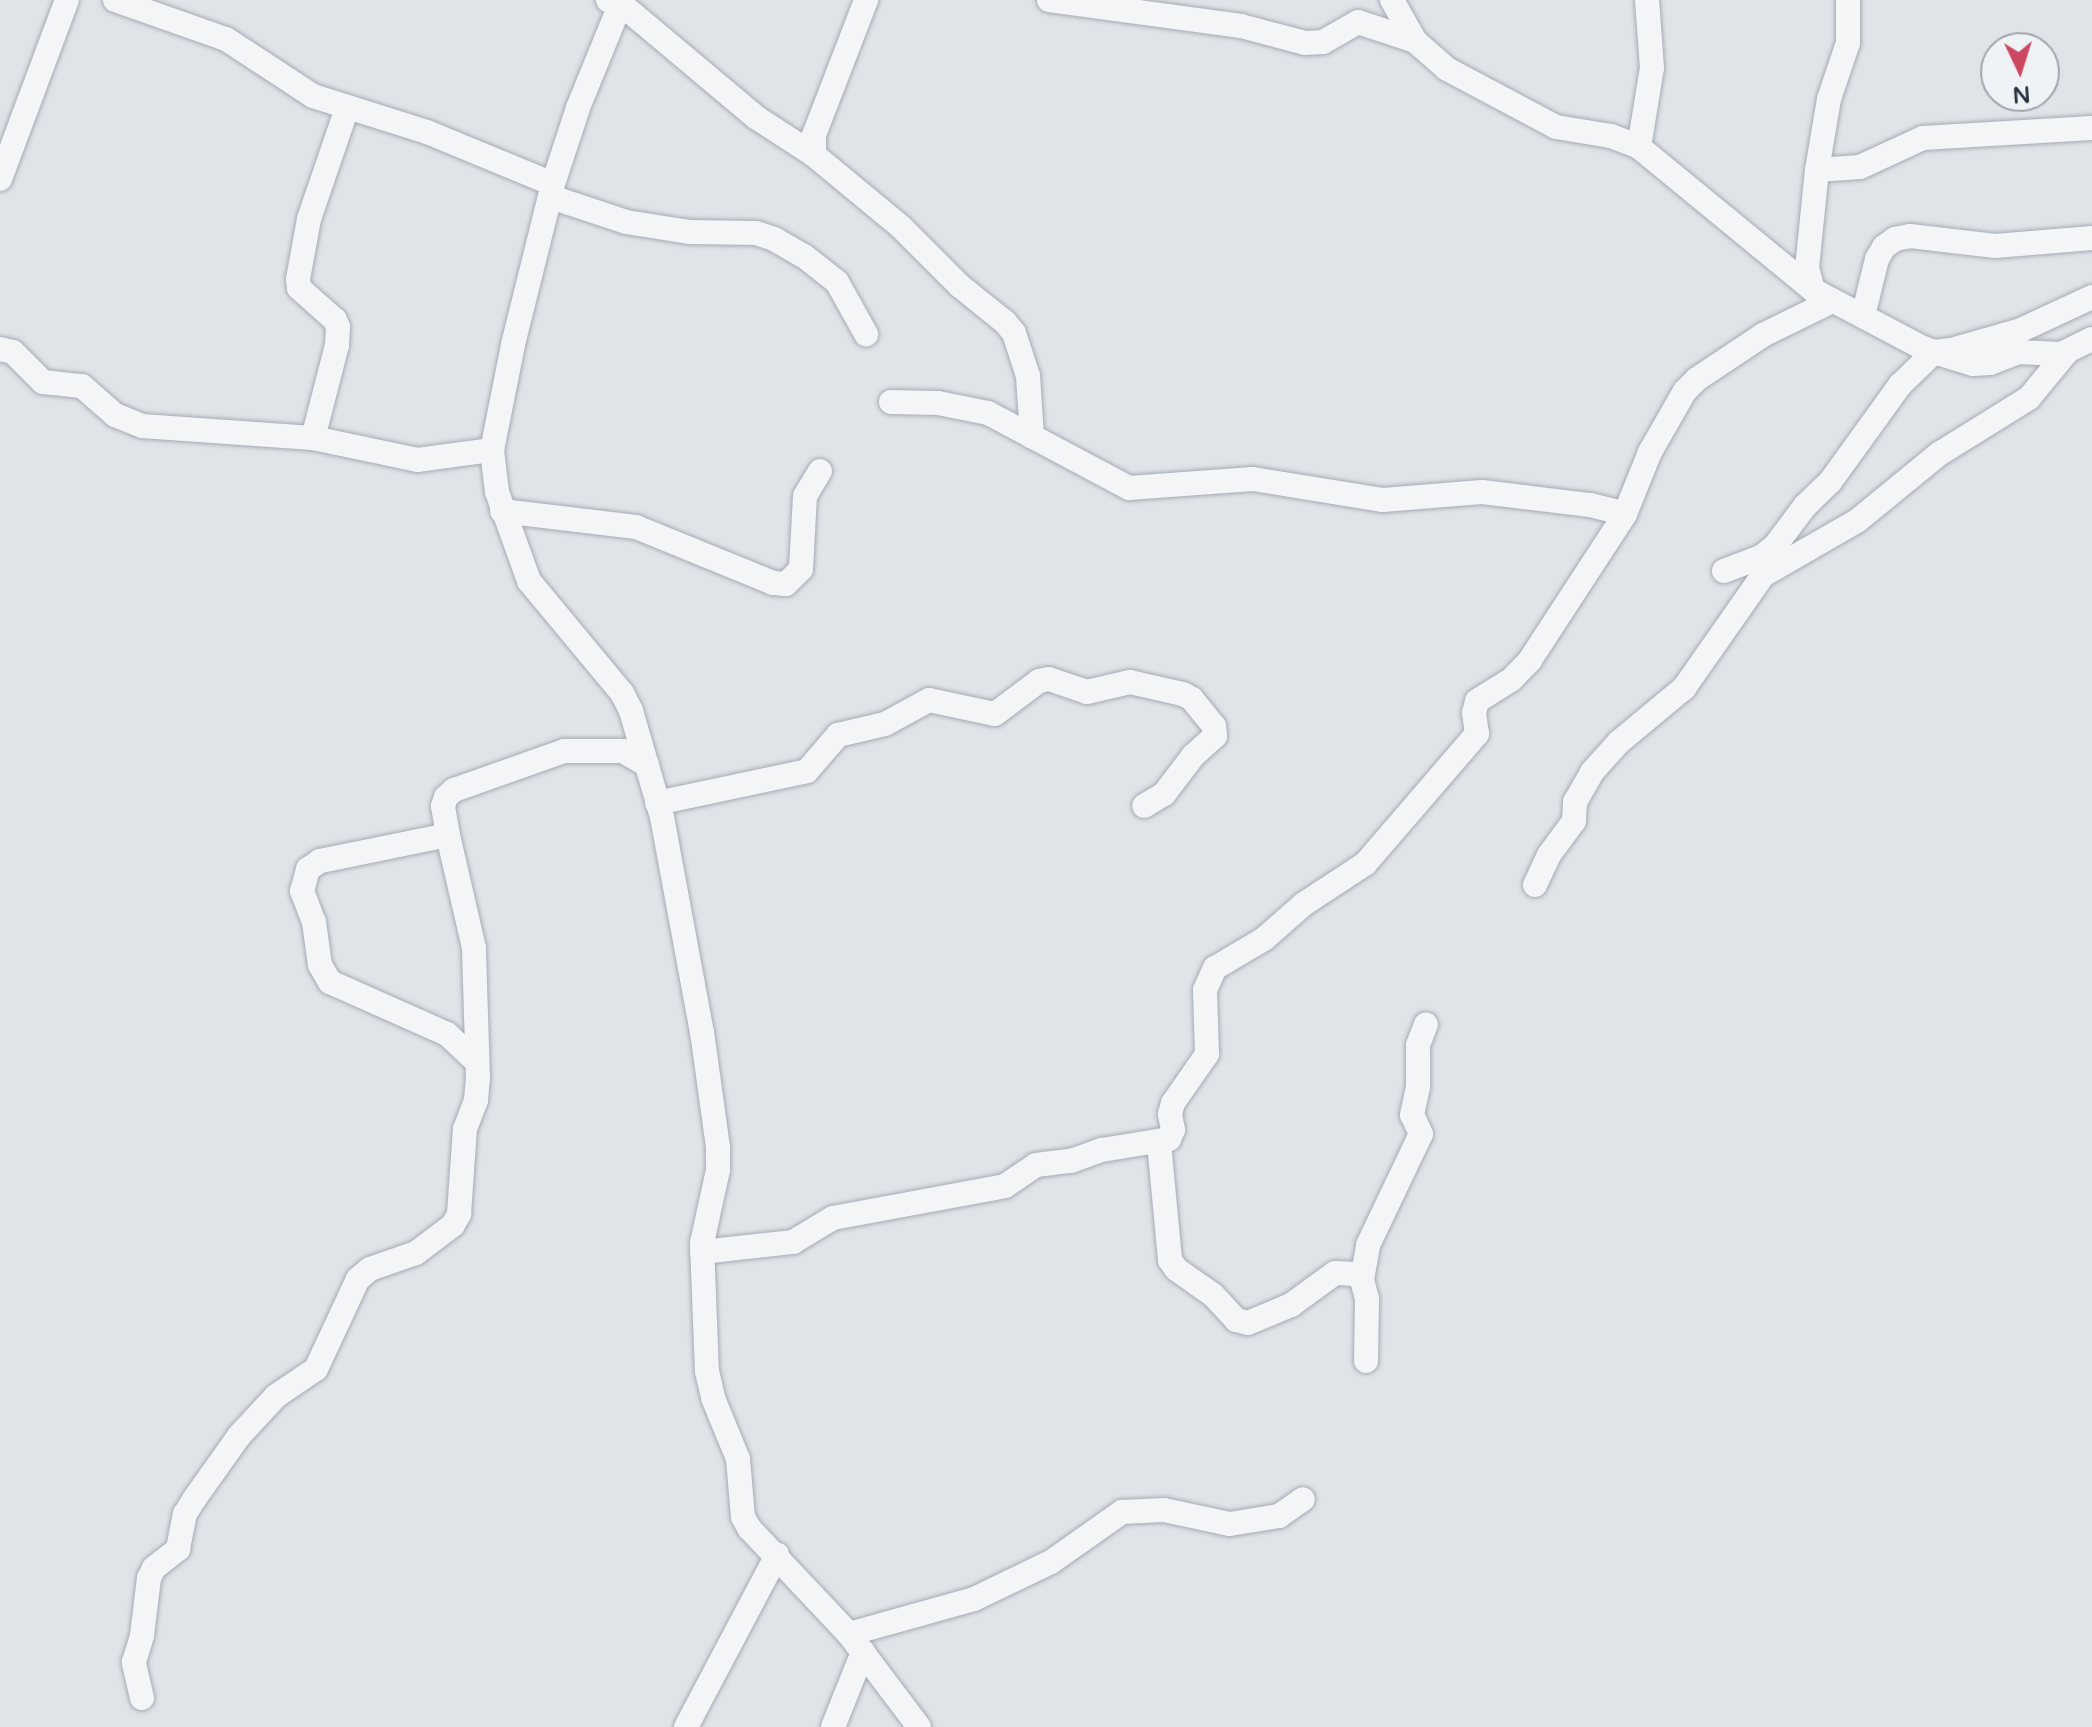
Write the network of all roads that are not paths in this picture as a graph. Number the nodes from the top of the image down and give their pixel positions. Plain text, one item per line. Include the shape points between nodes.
1 (67, 0) edge
2 (115, 0) edge
3 (866, 0) edge
4 (1049, 0) edge
5 (1392, 0) edge
6 (1647, 0) edge
7 (1848, 0) edge
8 (616, 1) edge
9 (1415, 41) junction
10 (347, 108) junction
11 (2092, 128) edge
12 (1639, 147) junction
13 (814, 155) junction
14 (1817, 170) junction
15 (0, 179) edge
16 (552, 190) junction
17 (2092, 238) edge
18 (1822, 295) junction
19 (2092, 297) edge
20 (1863, 316) junction
21 (866, 334) dead end
22 (2092, 339) edge
23 (0, 349) edge
24 (1934, 352) junction
25 (2066, 353) junction
26 (891, 402) dead end
27 (1032, 437) junction
28 (313, 438) junction
29 (492, 450) junction
30 (820, 471) dead end
31 (502, 511) junction
32 (1625, 514) junction
33 (1724, 571) dead end
34 (647, 765) junction
35 (657, 803) junction
36 (1144, 806) dead end
37 (448, 835) junction
38 (1535, 885) dead end
39 (1426, 1024) dead end
40 (477, 1062) junction
41 (1159, 1143) junction
42 (702, 1252) junction
43 (1362, 1280) junction
44 (1366, 1361) dead end
45 (1303, 1499) dead end
46 (777, 1555) junction
47 (856, 1643) junction
48 (142, 1698) dead end
49 (686, 1727) edge
50 (833, 1727) edge
51 (919, 1727) edge

1 - 15 street
2 - 10 street via 219,35 298,88
3 - 13 street via 814,135
4 - 9 street via 1241,26 1305,43 1323,42 1358,22
5 - 9 street
6 - 12 street via 1652,68
7 - 14 street via 1848,43 1829,99
8 - 13 street via 757,118
8 - 16 street
9 - 12 street via 1447,69 1556,127 1611,136
10 - 16 street via 427,132
10 - 28 street via 309,219 298,279 299,288 338,327
11 - 14 street via 1923,138 1860,167
12 - 18 street
13 - 27 street via 1010,327 1028,376
14 - 18 street via 1807,268
16 - 21 street via 626,222 774,239 837,282
16 - 29 street
17 - 20 street via 1995,246 1910,236 1895,239 1877,259
18 - 20 street
18 - 32 street via 1697,379 1657,437
19 - 24 street via 2021,330
20 - 24 street
22 - 25 street
23 - 28 street via 13,352 43,382 82,386 131,423
24 - 25 street via 1980,364 2023,352
24 - 33 street via 1900,385 1830,482 1775,546
25 - 38 street via 2029,398 1939,454 1857,521 1763,575 1684,688 1592,772 1575,802 1574,821
26 - 27 street via 938,403 988,413
27 - 32 street via 1129,488 1253,479 1383,500 1482,492
28 - 29 street via 404,459
29 - 31 street
30 - 31 street via 805,496 801,569 786,584 636,527
31 - 34 street via 529,581 622,693
32 - 41 street via 1530,660 1511,680 1477,701 1477,734 1365,864 1304,904 1264,939 1215,968 1205,990 1207,1054 1170,1109 1171,1136
34 - 35 street
34 - 37 street via 623,751 573,750 454,790 443,806
35 - 36 street via 807,771 838,735 885,724 929,700 995,714 1049,679 1087,692 1130,682 1183,694 1214,726 1215,736 1164,794
35 - 42 street via 702,1032 718,1148
37 - 40 street via 474,948
37 - 40 street via 320,861 308,869 302,891 314,922 320,965 330,982 447,1034
39 - 43 street via 1418,1045 1412,1115 1421,1134 1368,1245
40 - 48 street via 478,1088 465,1129 457,1220 416,1253 365,1273 316,1369 276,1396 229,1447 185,1514 178,1549 149,1578 134,1662
41 - 42 street via 1036,1165 1005,1186 833,1218 785,1244
41 - 43 street via 1172,1265 1236,1320 1248,1323 1284,1309 1335,1273 1356,1274
42 - 46 street via 710,1385 738,1459 745,1522
43 - 44 street via 1367,1299
45 - 47 street via 1279,1516 1230,1524 1164,1510 1122,1512 1051,1562 974,1599
46 - 47 street
46 - 49 street
47 - 50 street
47 - 51 street

